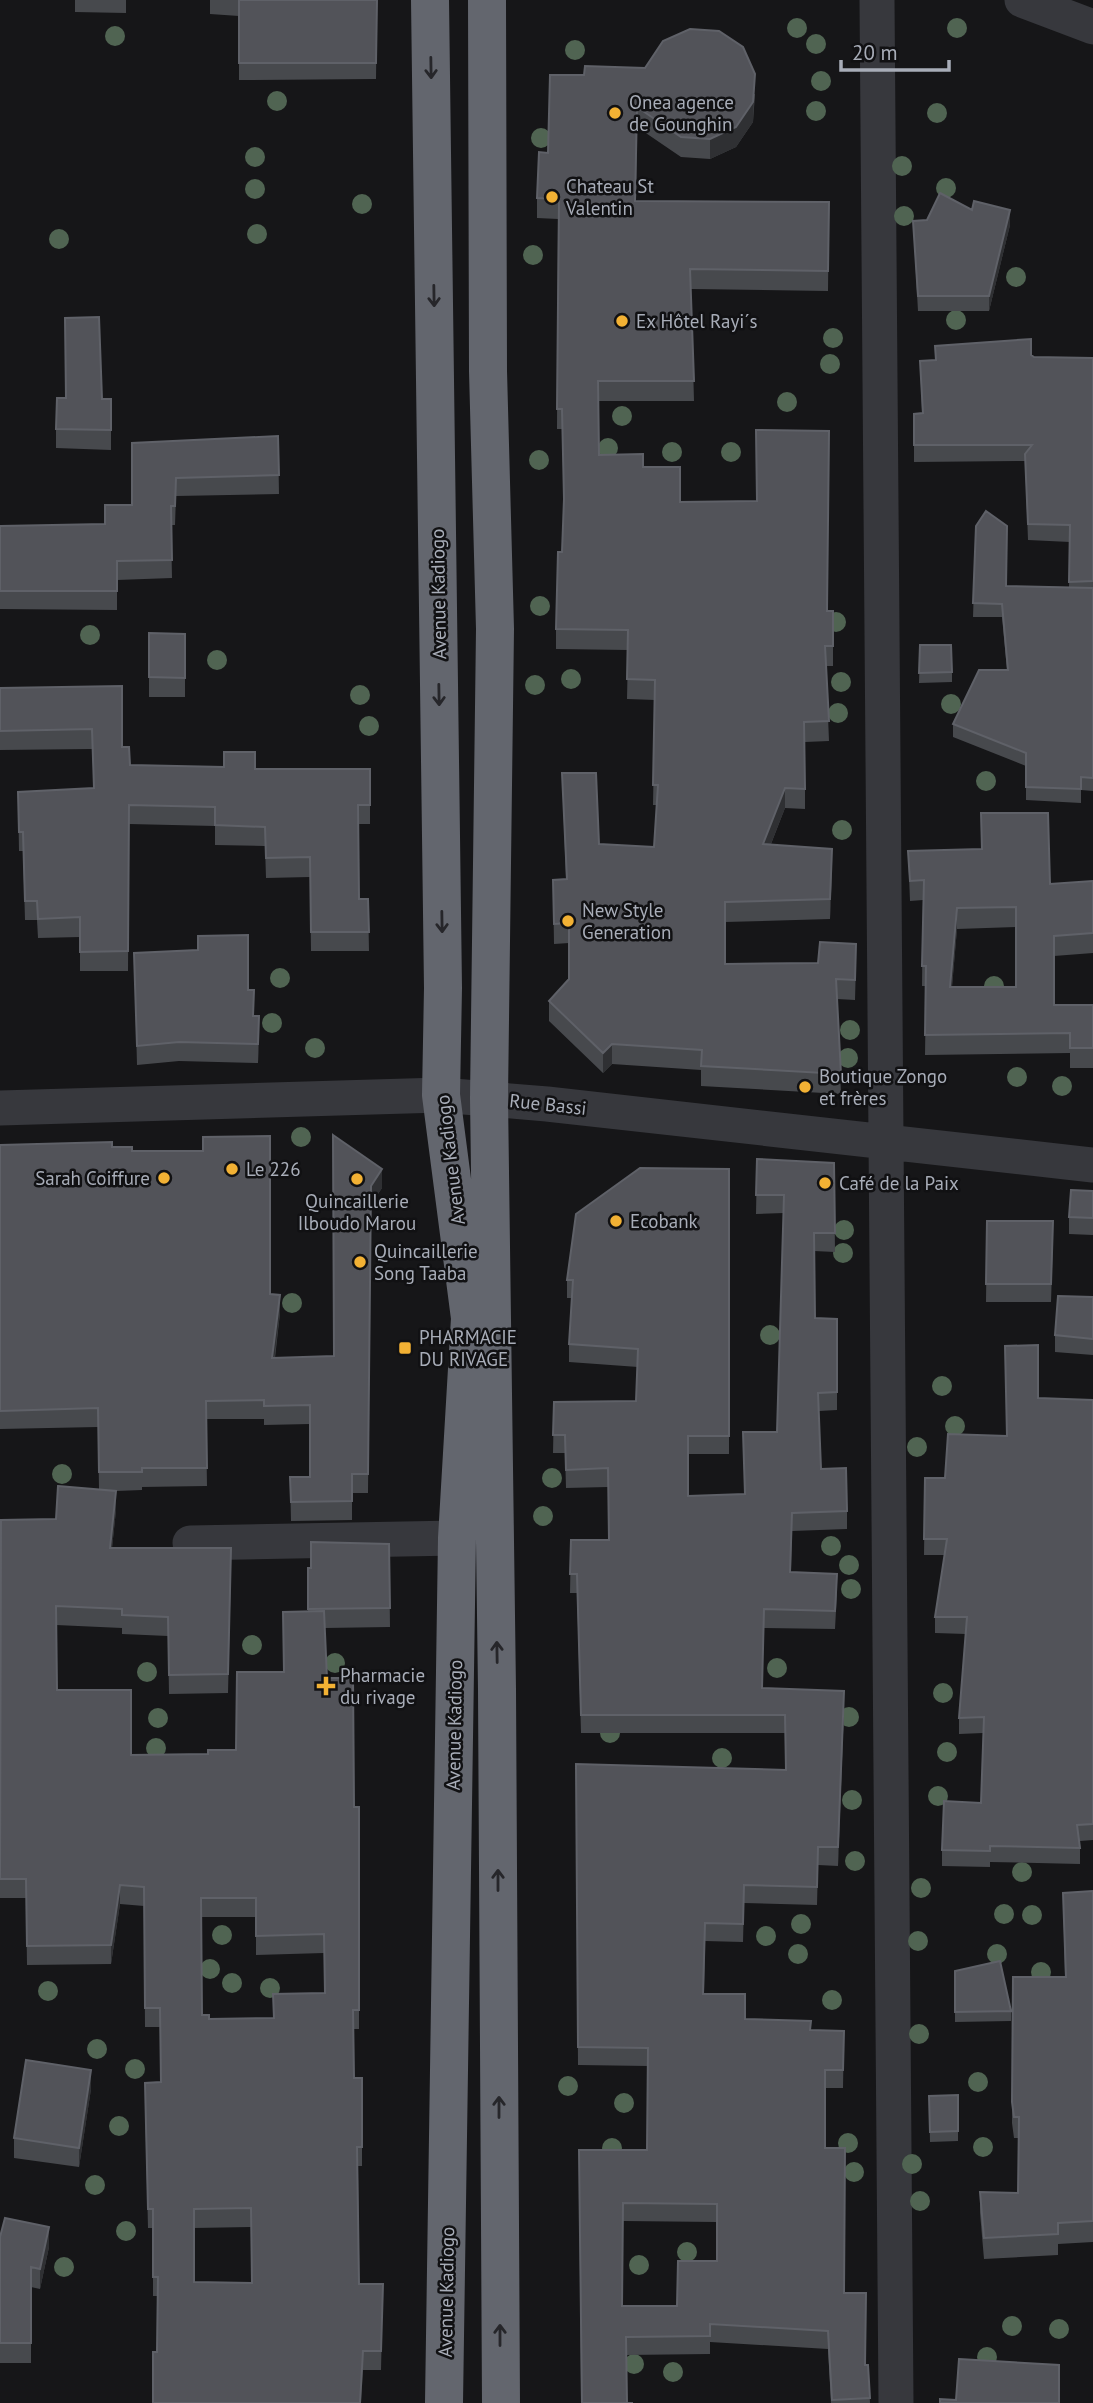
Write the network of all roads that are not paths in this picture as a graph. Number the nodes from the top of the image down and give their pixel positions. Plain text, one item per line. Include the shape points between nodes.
1 (430, 0) edge
2 (487, 0) edge
3 (877, 0) edge
4 (1021, 0) edge
5 (1093, 27) edge
6 (441, 1095) junction
7 (489, 1098) junction
8 (0, 1108) edge
9 (885, 1143) junction
10 (1093, 1165) edge
11 (457, 1538) junction
12 (190, 1543) dead end
13 (444, 2403) edge
14 (501, 2403) edge
15 (896, 2403) edge

1 -> 6 highway, Avenue Kadiogo
2 - 7 highway, Avenue Kadiogo via 488,371 495,629
3 - 9 street
4 - 5 street
6 - 7 street, Rue Bassi
6 - 8 street, Rue Bassi
6 - 11 highway, Avenue Kadiogo via 470,1318
7 - 9 street, Rue Bassi
14 -> 7 highway, Avenue Kadiogo
9 - 10 street, Rue Bassi
9 - 15 street
11 - 12 street
11 - 13 highway, Avenue Kadiogo

